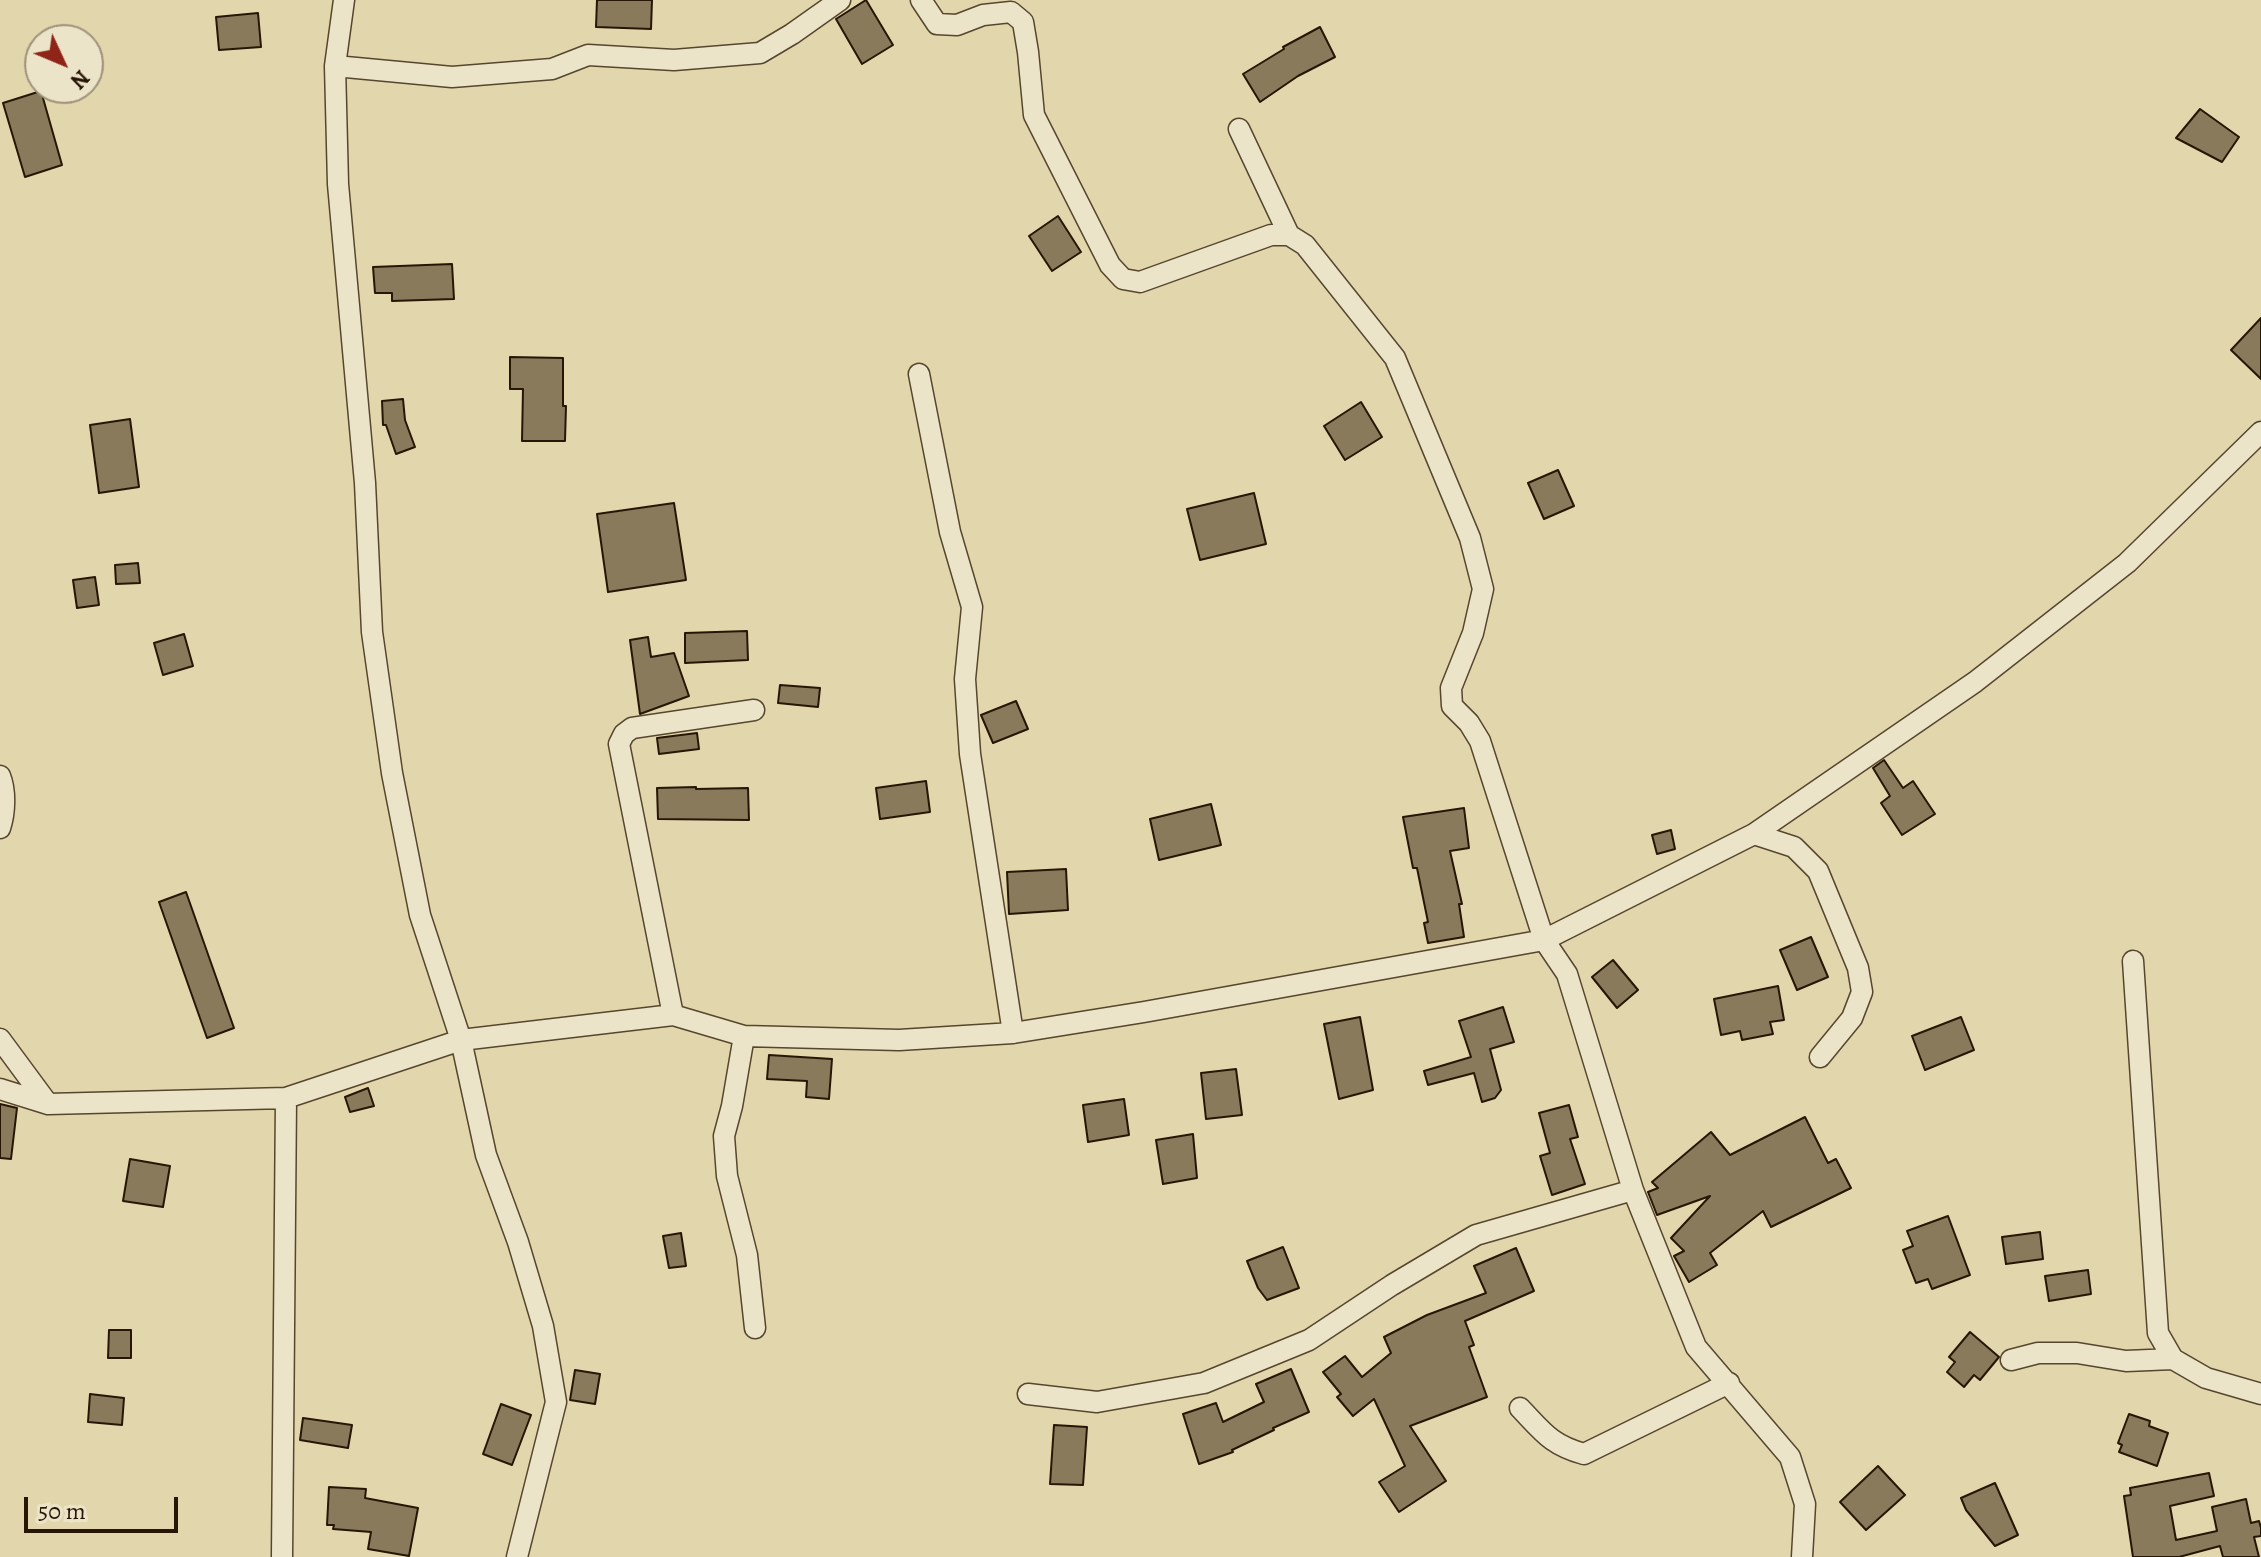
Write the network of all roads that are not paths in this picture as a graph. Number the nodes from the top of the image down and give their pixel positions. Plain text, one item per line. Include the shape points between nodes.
1 (344, 0) edge
2 (840, 0) edge
3 (921, 0) edge
4 (335, 66) junction
5 (1239, 129) dead end
6 (1289, 235) junction
7 (919, 374) dead end
8 (2261, 432) edge
9 (754, 710) dead end
10 (0, 776) edge
11 (0, 828) edge
12 (1754, 834) junction
13 (1544, 940) junction
14 (2133, 961) dead end
15 (673, 1015) junction
16 (1013, 1033) junction
17 (744, 1036) junction
18 (0, 1039) edge
19 (461, 1040) junction
20 (1820, 1057) dead end
21 (0, 1089) edge
22 (286, 1098) junction
23 (48, 1104) junction
24 (1633, 1190) junction
25 (755, 1328) dead end
26 (2173, 1359) junction
27 (2011, 1360) dead end
28 (1729, 1383) junction
29 (1028, 1394) dead end
30 (2261, 1394) edge
31 (1520, 1408) dead end
32 (283, 1557) edge
33 (517, 1557) edge
34 (1802, 1557) edge

1 - 4 street
2 - 4 street via 760,53 674,60 588,55 552,69 452,77
3 - 6 street via 937,24 957,25 1011,12 1023,22 1034,115 1110,265 1123,279 1140,282 1271,235
4 - 19 street via 338,184 365,483 372,632 420,915
5 - 6 street
6 - 13 street via 1305,245 1395,358 1470,538 1483,589 1473,633 1451,688 1452,706 1480,741
7 - 16 street via 950,532 972,607 965,679 970,754
8 - 12 street via 2127,563 1975,682
9 - 15 street via 632,728 619,744
10 - 11 street
12 - 13 street
12 - 20 street via 1794,847 1818,871 1858,968 1862,992 1852,1018
13 - 16 street
13 - 24 street via 1567,974
14 - 26 street via 2158,1333
15 - 17 street
15 - 19 street
16 - 17 street via 899,1040
17 - 25 street via 724,1136
18 - 23 street
19 - 22 street
19 - 33 street via 486,1155 543,1326 556,1402
21 - 23 street
22 - 23 street
22 - 32 street
24 - 28 street via 1696,1347
24 - 29 street via 1476,1235 1309,1340 1204,1383 1097,1402
26 - 27 street via 2126,1361 2038,1353
26 - 30 street via 2206,1378
28 - 31 street via 1584,1454 1551,1441
28 - 34 street via 1790,1457 1805,1504

